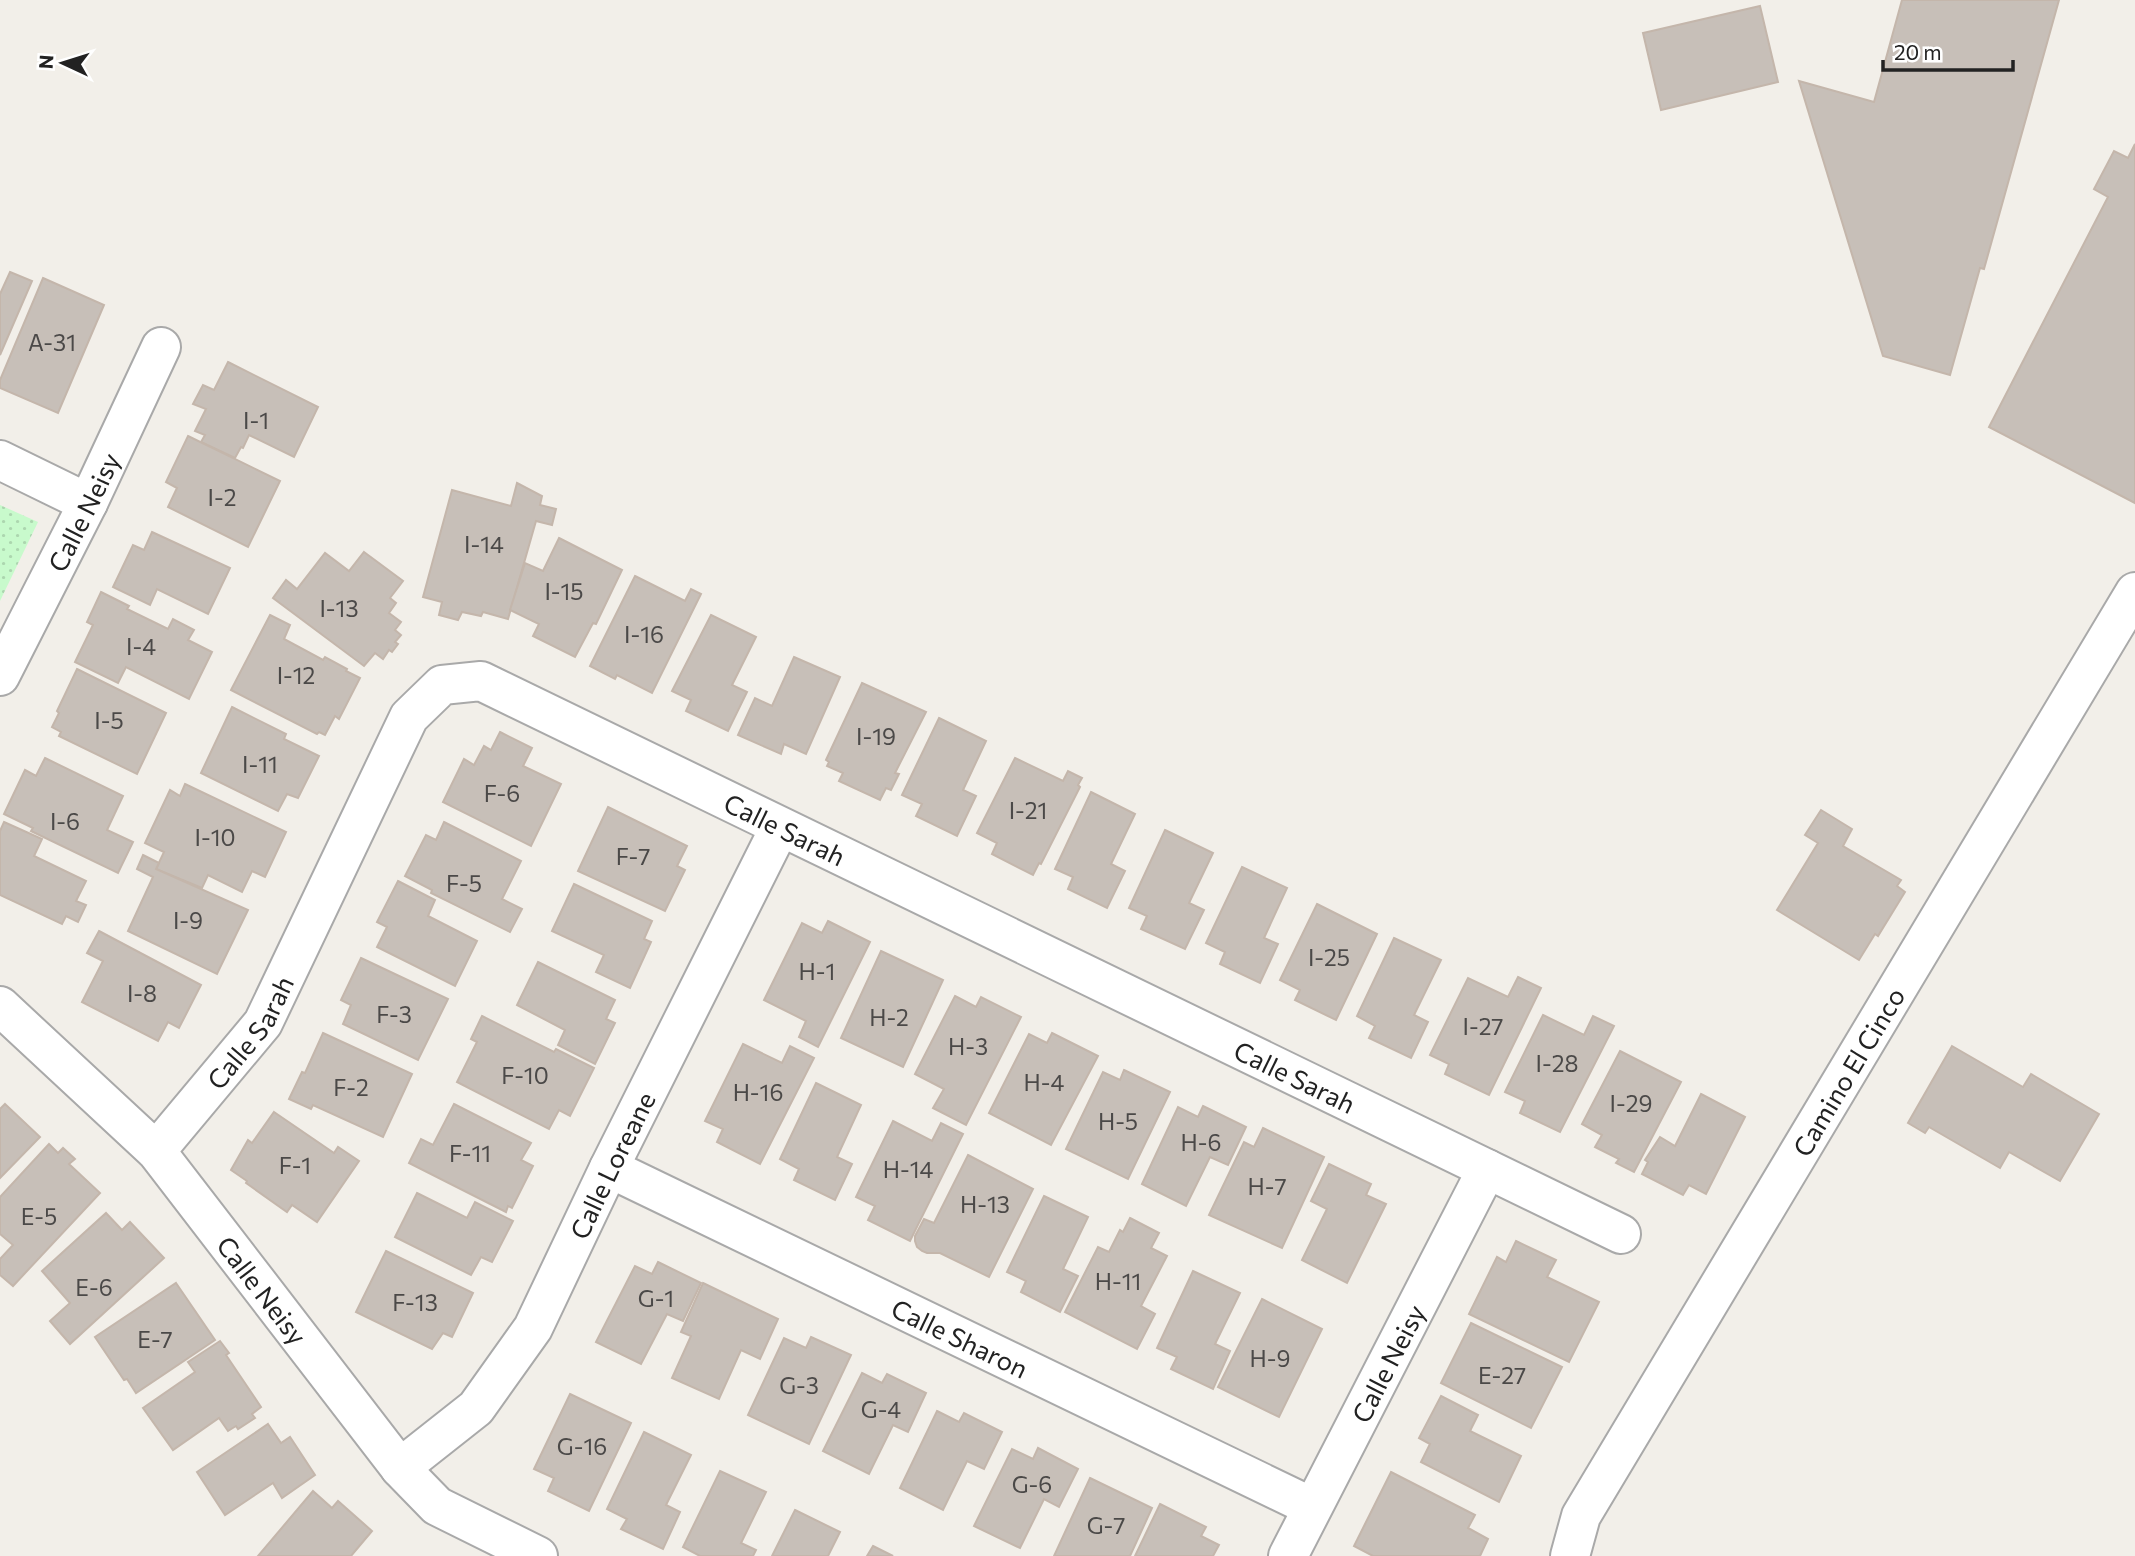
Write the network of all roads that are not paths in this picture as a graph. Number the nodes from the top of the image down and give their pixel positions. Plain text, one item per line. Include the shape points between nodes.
1 (161, 347) dead end
2 (0, 460) edge
3 (88, 503) junction
4 (2135, 592) edge
5 (0, 677) edge
6 (780, 827) junction
7 (0, 1006) edge
8 (156, 1151) junction
9 (609, 1168) junction
10 (1487, 1169) junction
11 (1621, 1234) dead end
12 (400, 1468) junction
13 (1312, 1507) junction
14 (538, 1556) edge
15 (1288, 1556) edge
16 (1570, 1556) edge

1 - 3 street, Calle Neisy
2 - 3 street
3 - 5 street, Calle Neisy
4 - 16 street, Camino El Cinco via 1581,1516
6 - 8 street, Calle Sarah via 481,681 442,685 409,717 263,1023
6 - 9 street, Calle Loreane
6 - 10 street, Calle Sarah
7 - 8 street, Calle Neisy
8 - 12 street, Calle Neisy
9 - 12 street, Calle Loreane via 533,1328 476,1408
9 - 13 street, Calle Sharon
10 - 11 street, Calle Sarah
10 - 13 street, Calle Neisy
12 - 14 street, Calle Neisy via 437,1506
13 - 15 street, Calle Neisy

